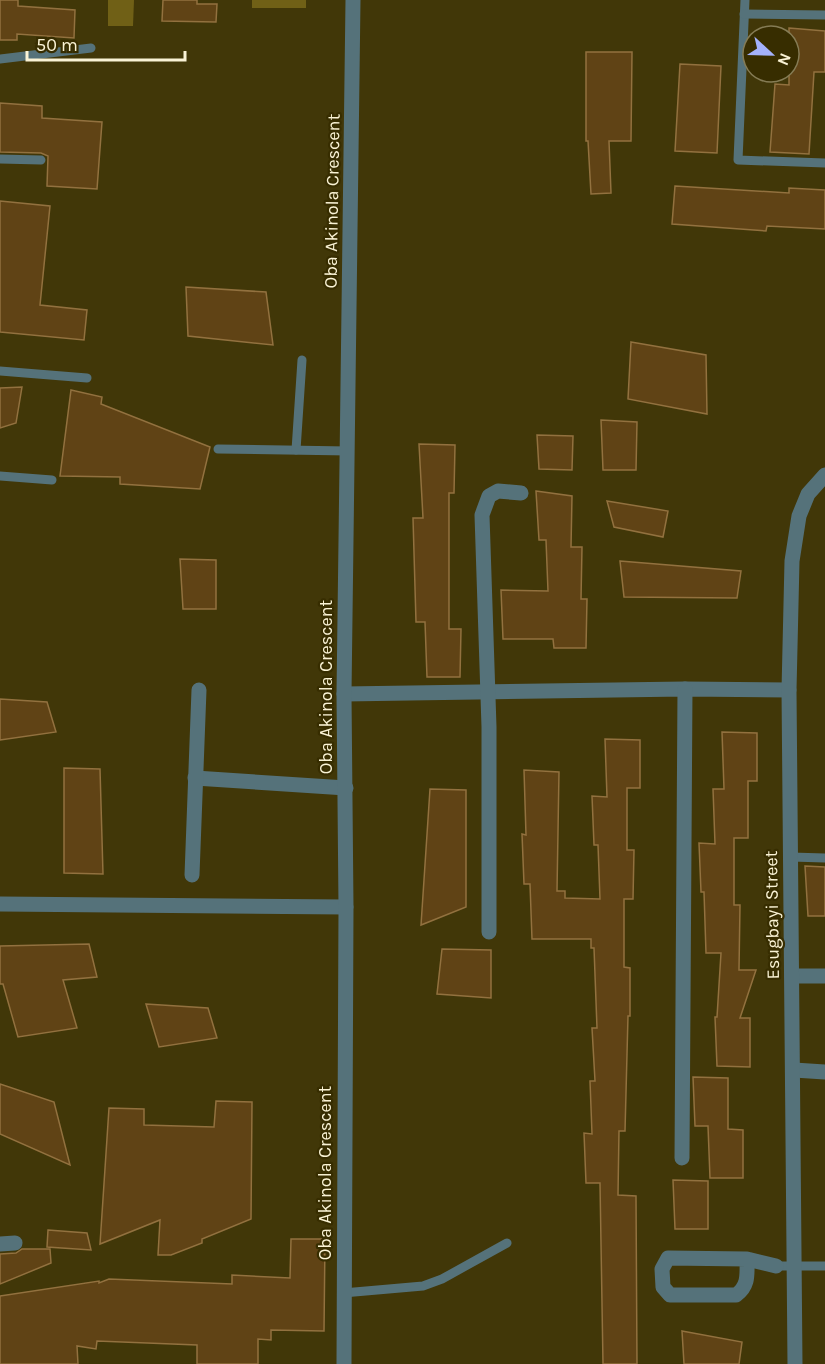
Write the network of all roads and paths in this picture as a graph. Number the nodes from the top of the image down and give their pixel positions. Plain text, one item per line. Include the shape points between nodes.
1 (745, 0) edge
2 (355, 3) edge
3 (744, 14) junction
4 (825, 15) edge
5 (92, 48) dead end
6 (0, 59) edge
7 (0, 159) edge
8 (41, 160) dead end
9 (825, 163) edge
10 (302, 360) dead end
11 (0, 371) edge
12 (87, 378) dead end
13 (218, 449) dead end
14 (296, 450) junction
15 (349, 451) junction
16 (825, 475) edge
17 (0, 476) edge
18 (52, 480) dead end
19 (521, 493) dead end
20 (685, 689) junction
21 (199, 690) dead end
22 (789, 690) junction
23 (488, 693) junction
24 (344, 694) junction
25 (195, 778) junction
26 (346, 788) junction
27 (791, 857) junction
28 (825, 858) edge
29 (192, 875) dead end
30 (0, 904) edge
31 (346, 907) junction
32 (489, 932) dead end
33 (792, 976) junction
34 (825, 976) edge
35 (794, 1070) junction
36 (825, 1072) edge
37 (682, 1158) dead end
38 (507, 1243) dead end
39 (747, 1259) junction
40 (776, 1266) joint
41 (825, 1266) edge
42 (796, 1267) junction
43 (343, 1293) junction
44 (344, 1364) edge
45 (795, 1364) edge

1 - 3 lane
2 - 15 street, Oba Akinola Crescent
3 - 4 lane
3 - 9 lane via 738,160
5 - 6 lane
7 - 8 lane
10 - 14 lane
11 - 12 lane
13 - 14 lane
14 - 15 lane
15 - 24 street, Oba Akinola Crescent
16 - 22 street, Esugbayi Street via 808,494 799,516 792,561
17 - 18 lane
19 - 23 street via 498,491 489,496 482,515
20 - 22 street
20 - 23 street
20 - 37 street
21 - 25 street
22 - 27 street, Esugbayi Street
23 - 24 street
23 - 32 street
24 - 26 street, Oba Akinola Crescent
25 - 26 street
25 - 29 street
26 - 31 street, Oba Akinola Crescent
27 - 28 lane
27 - 33 street, Esugbayi Street
30 - 31 street
31 - 43 street, Oba Akinola Crescent
33 - 34 street
33 - 35 street, Esugbayi Street
35 - 36 street
35 - 42 street, Esugbayi Street
38 - 43 lane via 423,1286
39 - 39 street via 746,1284 736,1295 670,1295 663,1287 662,1269 668,1258
39 - 40 street
40 - 42 lane
41 - 42 lane
42 - 45 street, Esugbayi Street
43 - 44 street, Oba Akinola Crescent

